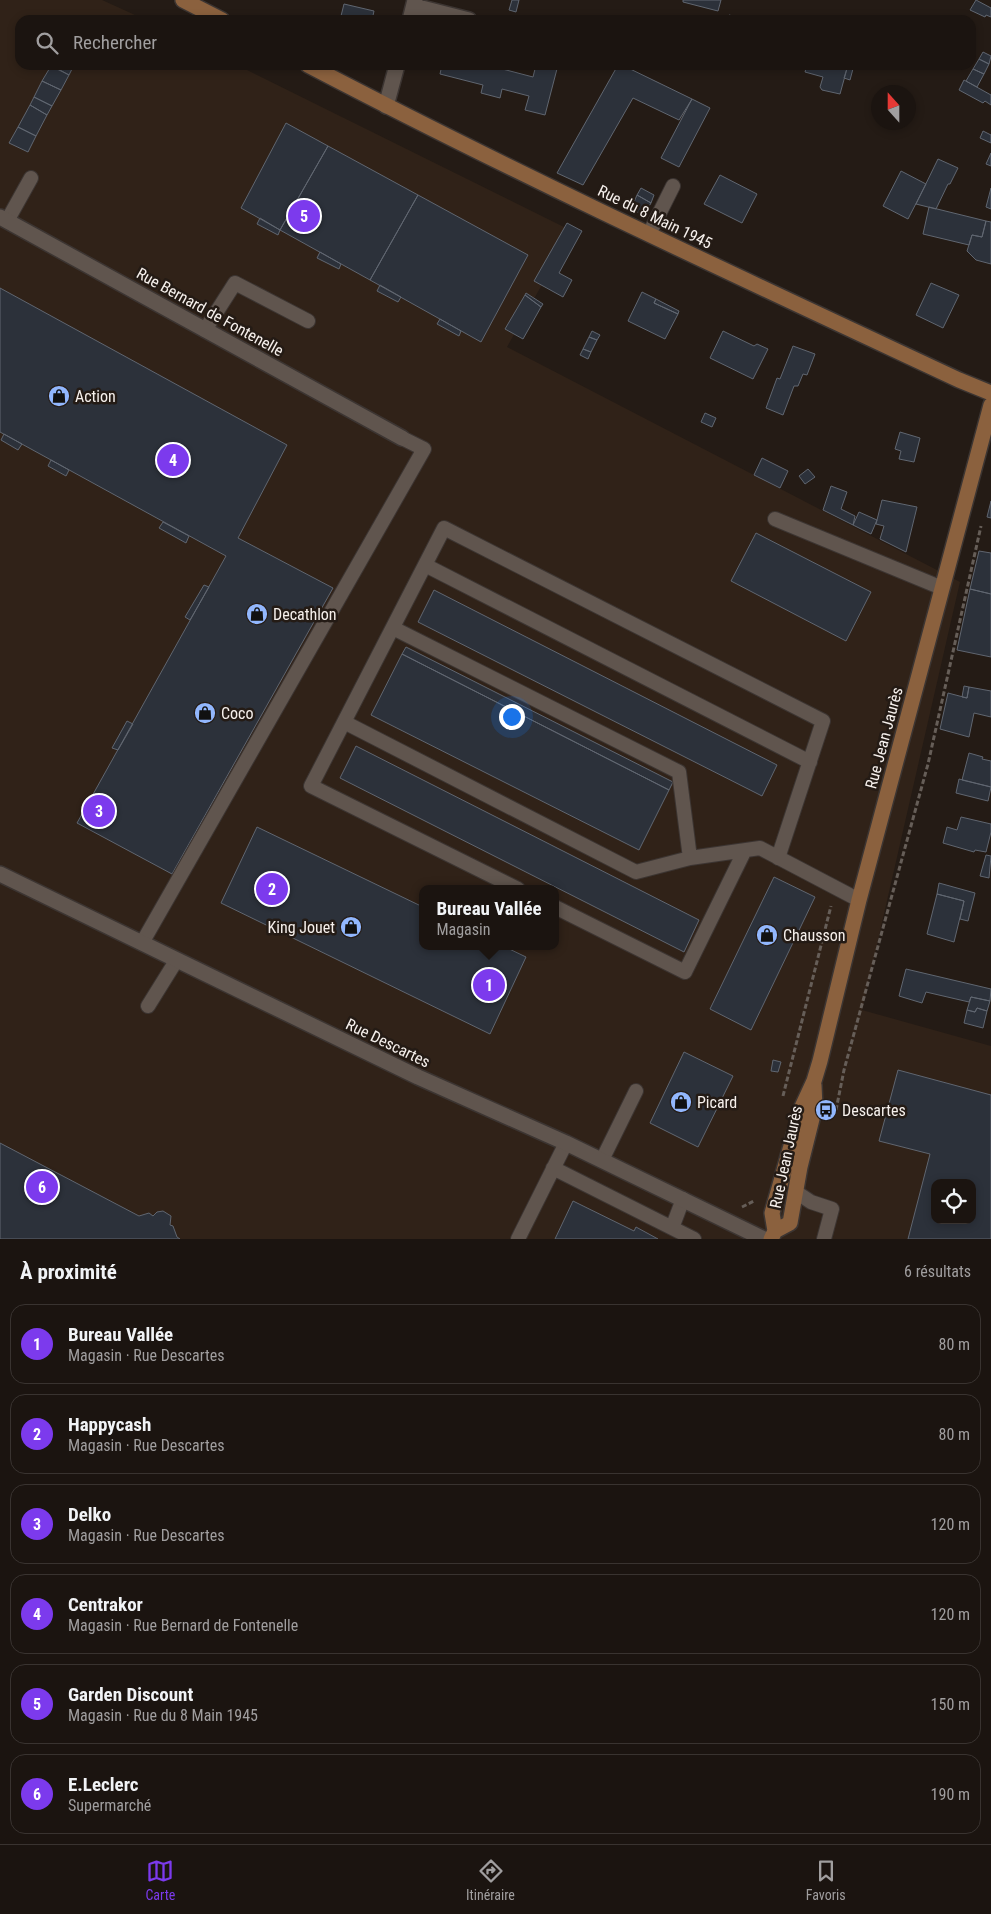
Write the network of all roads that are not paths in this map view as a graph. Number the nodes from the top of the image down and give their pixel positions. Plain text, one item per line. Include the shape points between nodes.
1 (183, 0) edge
2 (413, 9) edge
3 (212, 15) edge
4 (444, 15) edge
5 (318, 70) edge
6 (396, 70) edge
7 (386, 106) junction
8 (31, 178) dead end
9 (673, 186) dead end
10 (4, 219) edge
11 (648, 234) junction
12 (308, 321) dead end
13 (205, 330) junction
14 (991, 392) edge
15 (991, 405) edge
16 (988, 429) edge
17 (402, 438) joint
18 (775, 519) dead end
19 (425, 565) junction
20 (942, 588) junction
21 (393, 628) junction
22 (344, 722) junction
23 (810, 762) junction
24 (745, 850) junction
25 (690, 858) junction
26 (778, 858) junction
27 (0, 874) edge
28 (510, 885) edge
29 (859, 900) junction
30 (559, 909) edge
31 (142, 943) junction
32 (176, 961) junction
33 (148, 1006) dead end
34 (814, 1081) junction
35 (636, 1091) dead end
36 (566, 1143) junction
37 (602, 1160) junction
38 (553, 1168) junction
39 (796, 1192) junction
40 (683, 1199) junction
41 (672, 1228) junction
42 (770, 1236) edge
43 (518, 1239) edge
44 (694, 1239) edge
45 (824, 1239) edge

1 - 3 main road
2 - 4 street
5 - 7 main road, Rue du 8 Main 1945
6 - 7 street
7 - 11 main road, Rue du 8 Main 1945
8 - 10 lane
9 - 11 lane
10 - 13 street, Rue Bernard de Fontenelle
11 - 14 main road, Rue du 8 Main 1945
12 - 13 lane via 235,283
13 - 17 street, Rue Bernard de Fontenelle
15 - 16 main road, Rue Jean Jaurès
16 - 20 main road, Rue Jean Jaurès
17 - 31 lane via 424,449
18 - 20 lane
19 - 21 lane
19 - 23 lane
19 - 23 lane via 444,528 823,721
20 - 29 main road, Rue Jean Jaurès
21 - 22 lane
21 - 25 lane via 679,772
22 - 25 lane via 636,872
22 - 28 lane via 311,786
23 - 26 lane
24 - 25 lane
24 - 26 lane via 760,848
24 - 30 lane via 685,972
26 - 29 lane
27 - 31 street, Rue Descartes
29 - 34 main road, Rue Jean Jaurès
31 - 32 street, Rue Descartes
32 - 33 lane
32 - 36 street, Rue Descartes via 425,1081
34 - 39 main road, Rue Jean Jaurès via 815,1107
34 - 42 main road, Rue Jean Jaurès via 802,1107 772,1213
35 - 37 lane
36 - 37 street, Rue Descartes
36 - 38 lane
37 - 40 street, Rue Descartes
38 - 41 lane
38 - 43 lane
39 - 42 main road, Rue Jean Jaurès via 790,1223
39 - 45 lane via 832,1209
40 - 41 lane
40 - 42 street, Rue Descartes
41 - 44 lane

